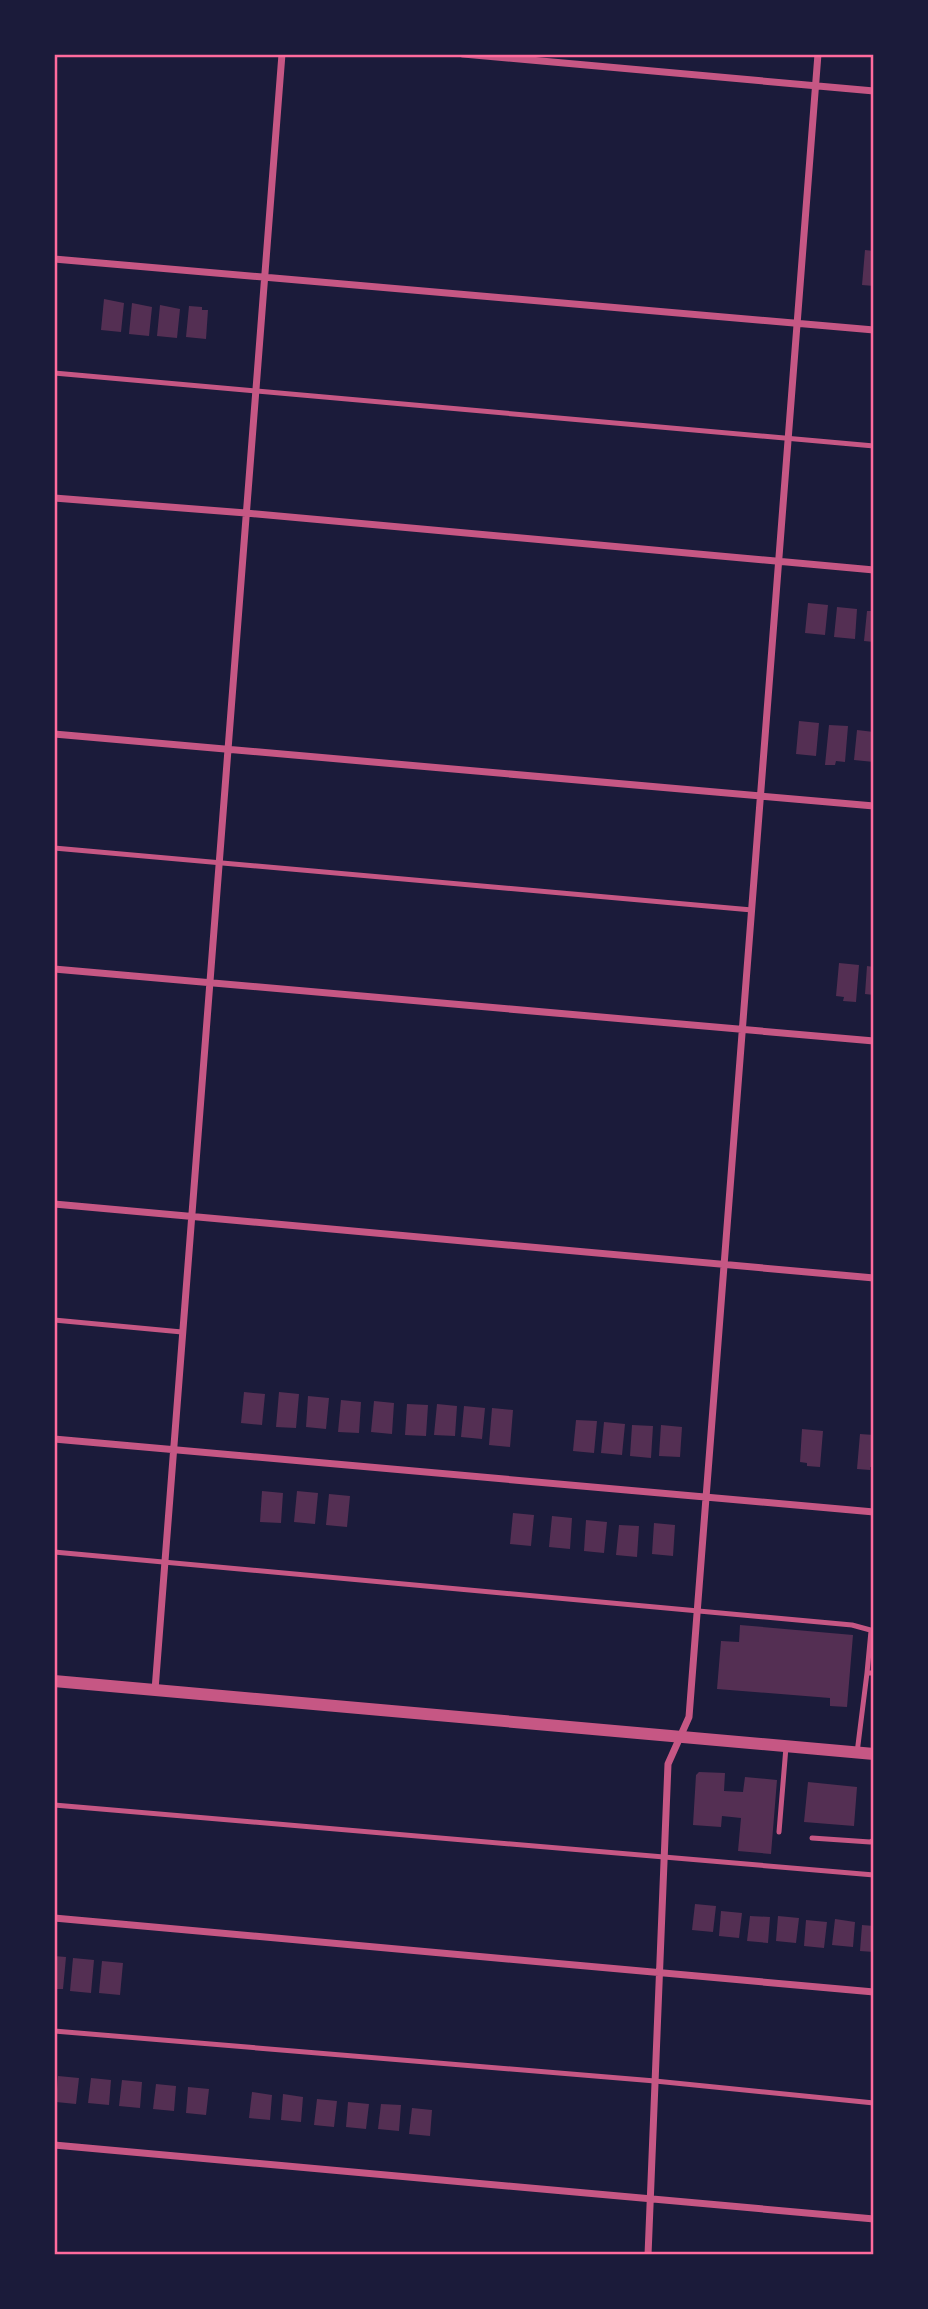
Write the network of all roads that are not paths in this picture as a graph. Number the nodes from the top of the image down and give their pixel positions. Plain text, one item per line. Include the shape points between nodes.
1 (282, 54) edge
2 (463, 54) edge
3 (818, 54) edge
4 (816, 86) junction
5 (874, 91) edge
6 (54, 259) edge
7 (265, 276) junction
8 (797, 323) junction
9 (874, 330) edge
10 (54, 373) edge
11 (256, 391) junction
12 (788, 439) junction
13 (874, 446) edge
14 (54, 498) edge
15 (246, 513) junction
16 (779, 562) junction
17 (874, 570) edge
18 (54, 734) edge
19 (228, 749) junction
20 (761, 796) junction
21 (874, 806) edge
22 (54, 848) edge
23 (219, 862) junction
24 (752, 910) junction
25 (54, 969) edge
26 (210, 982) junction
27 (742, 1029) junction
28 (874, 1041) edge
29 (54, 1204) edge
30 (191, 1216) junction
31 (724, 1264) junction
32 (874, 1278) edge
33 (54, 1320) edge
34 (182, 1332) junction
35 (54, 1439) edge
36 (173, 1449) junction
37 (705, 1497) junction
38 (874, 1512) edge
39 (54, 1552) edge
40 (165, 1562) junction
41 (697, 1611) junction
42 (873, 1631) edge
43 (870, 1673) edge
44 (54, 1681) edge
45 (155, 1690) junction
46 (678, 1737) junction
47 (786, 1747) junction
48 (857, 1753) junction
49 (874, 1755) edge
50 (54, 1805) edge
51 (779, 1832) dead end
52 (812, 1838) dead end
53 (874, 1840) edge
54 (664, 1857) junction
55 (874, 1875) edge
56 (54, 1918) edge
57 (659, 1973) junction
58 (874, 1992) edge
59 (54, 2031) edge
60 (655, 2081) junction
61 (874, 2103) edge
62 (54, 2146) edge
63 (650, 2199) junction
64 (874, 2219) edge
65 (648, 2255) edge

1 - 7 street
2 - 4 street
3 - 4 street
4 - 5 street
4 - 8 street
6 - 7 street
7 - 8 street
7 - 11 street
8 - 9 street
8 - 12 street
10 - 11 lane
11 - 12 lane
11 - 15 street
12 - 13 lane
12 - 16 street
14 - 15 street
15 - 16 street
15 - 19 street
16 - 17 street
16 - 20 street
18 - 19 street
19 - 20 street
19 - 23 street
20 - 21 street
20 - 24 street
22 - 23 lane
23 - 24 lane
23 - 26 street
24 - 27 street
25 - 26 street
26 - 27 street
26 - 30 street
27 - 28 street
27 - 31 street
29 - 30 street
30 - 31 street
30 - 34 street
31 - 32 street
31 - 37 street
33 - 34 lane
34 - 36 street
35 - 36 street
36 - 37 street
36 - 40 street
37 - 38 street
37 - 41 street
39 - 40 lane
40 - 41 lane
40 - 45 street
41 - 42 lane via 852,1625
41 - 46 street via 689,1717
42 - 43 lane
43 - 48 lane
44 - 45 street
45 - 46 street
46 - 47 street
46 - 54 street via 668,1764
47 - 48 street
47 - 51 lane
48 - 49 street
50 - 54 lane
52 - 53 lane
54 - 55 lane
54 - 57 street
56 - 57 street
57 - 58 street
57 - 60 street
59 - 60 lane
60 - 61 lane
60 - 63 street
62 - 63 street
63 - 64 street
63 - 65 street

